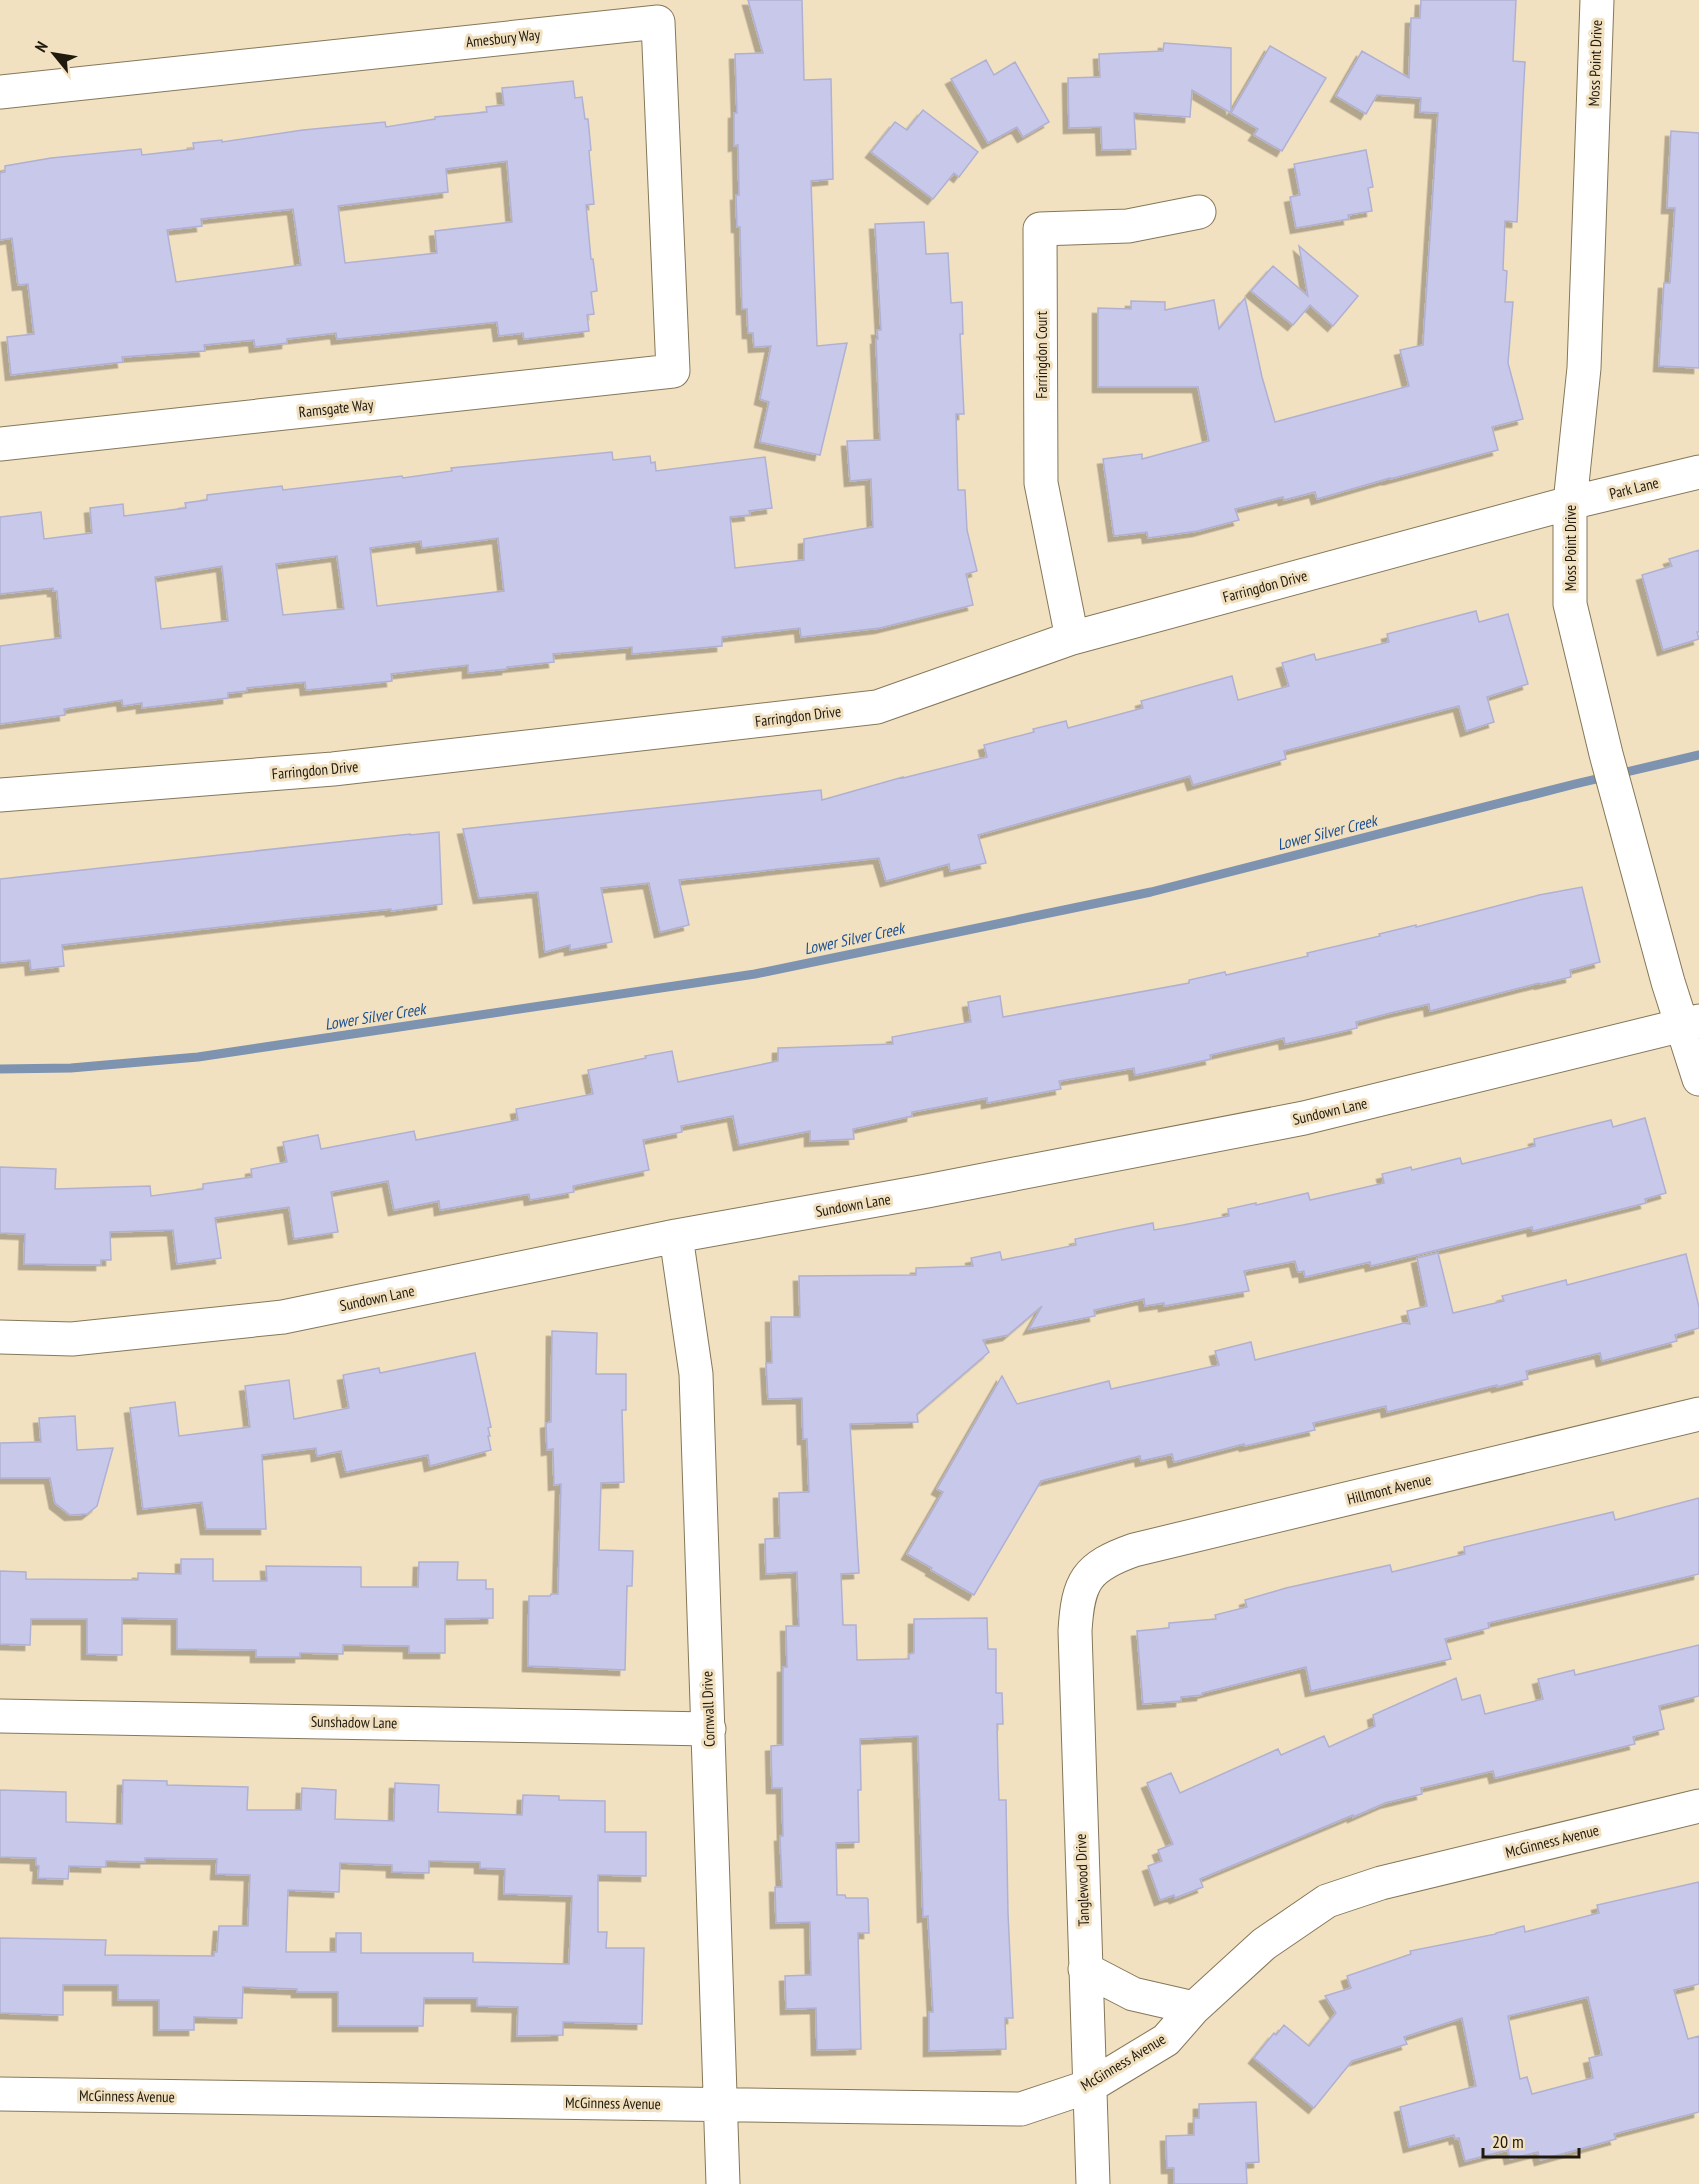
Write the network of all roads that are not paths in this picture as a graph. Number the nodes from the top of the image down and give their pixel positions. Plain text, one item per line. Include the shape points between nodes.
1 (1597, 0) edge
2 (0, 92) edge
3 (1199, 212) dead end
4 (673, 371) joint
5 (0, 444) edge
6 (1699, 472) edge
7 (1570, 503) junction
8 (1072, 638) junction
9 (0, 795) edge
10 (1690, 1023) edge
11 (1699, 1079) edge
12 (676, 1236) junction
13 (0, 1337) edge
14 (1699, 1414) edge
15 (1086, 1578) joint
16 (0, 1716) edge
17 (709, 1729) junction
18 (1699, 1806) edge
19 (1085, 1969) junction
20 (1194, 2008) junction
21 (1090, 2086) junction
22 (0, 2094) edge
23 (721, 2105) junction
24 (723, 2184) edge
25 (1093, 2184) edge

1 - 7 street, Moss Point Drive via 1584,368
2 - 4 street, Amesbury Way via 658,22
3 - 8 street, Farringdon Court via 1128,226 1040,230 1041,483
4 - 5 street, Ramsgate Way
6 - 7 street, Park Lane
7 - 8 street, Farringdon Drive
7 - 10 street, Moss Point Drive via 1570,604 1622,810
8 - 9 street, Farringdon Drive via 877,707 333,769
10 - 11 street, Moss Point Drive
10 - 12 street, Sundown Lane via 1304,1118
12 - 13 street, Sundown Lane via 283,1317 72,1339
12 - 17 street, Cornwall Drive via 696,1374
14 - 15 street, Hillmont Avenue via 1134,1550 1108,1559
15 - 19 street, Tanglewood Drive via 1077,1604 1075,1631
16 - 17 street, Sunshadow Lane
17 - 23 street, Cornwall Drive
18 - 20 street, McGinness Avenue via 1381,1883 1327,1901 1264,1944
19 - 20 street via 1133,1994
19 - 21 street, Tanglewood Drive
20 - 21 street, McGinness Avenue via 1166,2040
21 - 23 street, McGinness Avenue via 1021,2109
21 - 25 street, Tanglewood Drive
22 - 23 street, McGinness Avenue
23 - 24 street, Cornwall Drive

